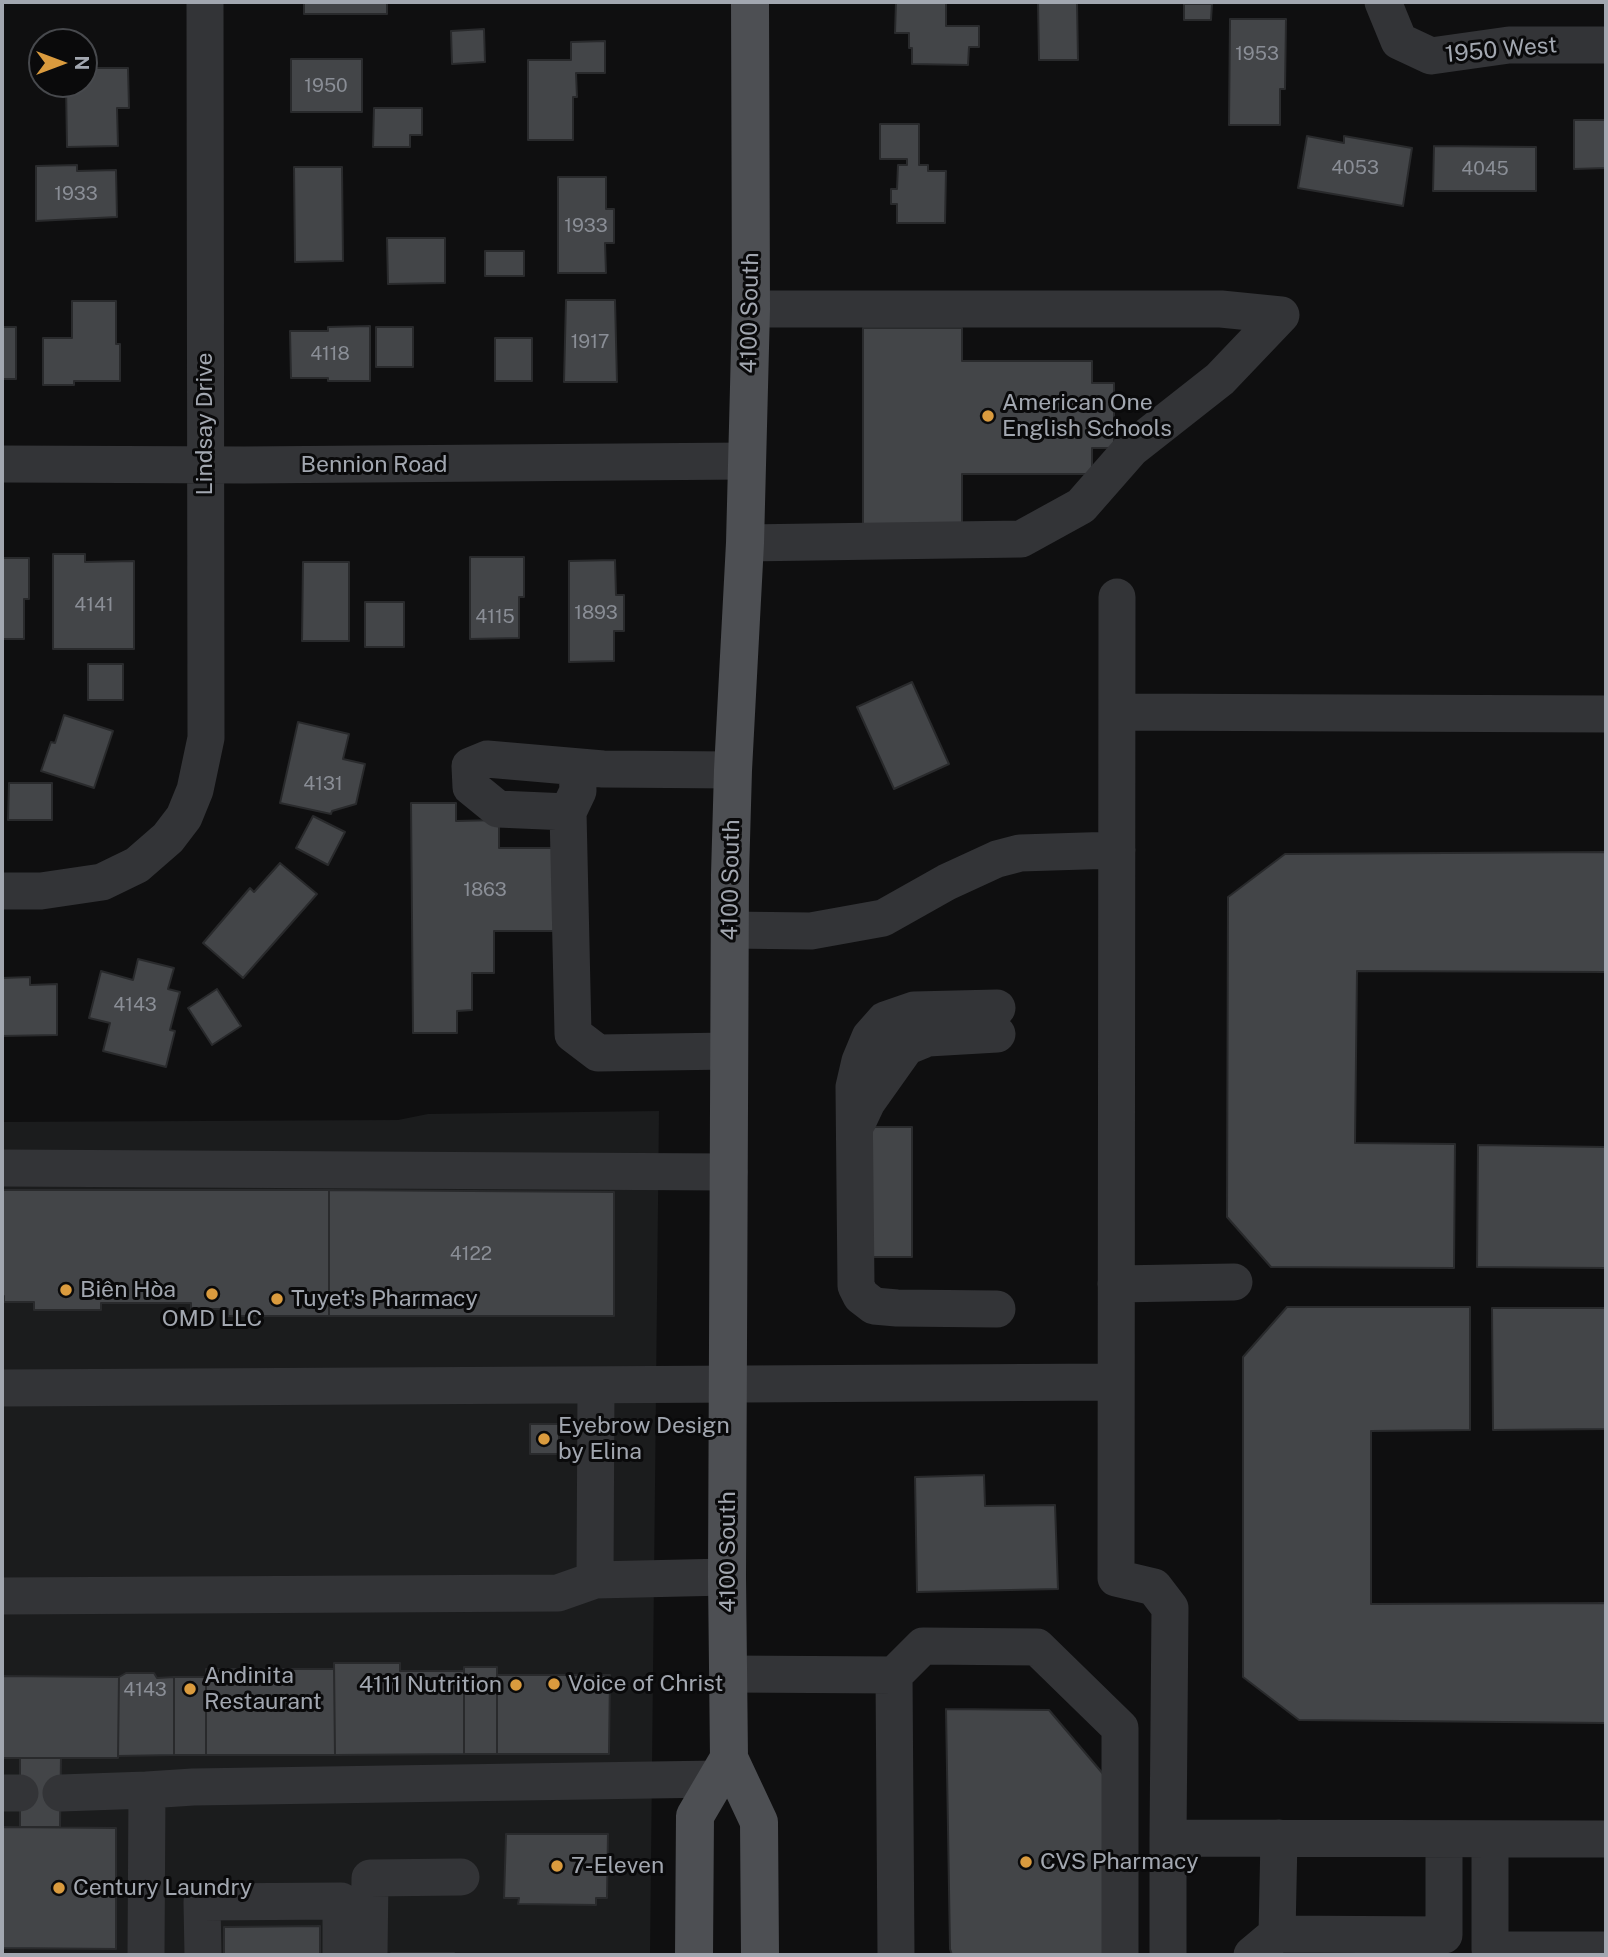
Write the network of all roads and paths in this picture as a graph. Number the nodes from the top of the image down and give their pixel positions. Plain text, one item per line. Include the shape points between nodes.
1 (205, 2) edge
2 (750, 2) edge
3 (1383, 2) edge
4 (1606, 45) edge
5 (751, 309) junction
6 (746, 461) junction
7 (2, 464) edge
8 (205, 465) junction
9 (745, 543) junction
10 (1117, 597) dead end
11 (1117, 712) junction
12 (1606, 714) edge
13 (577, 767) junction
14 (733, 771) junction
15 (568, 812) junction
16 (1117, 850) junction
17 (2, 891) edge
18 (730, 930) junction
19 (997, 1021) dead end
20 (729, 1051) junction
21 (2, 1168) edge
22 (729, 1172) junction
23 (1234, 1282) dead end
24 (1116, 1284) junction
25 (997, 1309) dead end
26 (1116, 1382) junction
27 (728, 1383) junction
28 (596, 1385) junction
29 (2, 1388) edge
30 (727, 1577) junction
31 (594, 1580) junction
32 (2, 1596) edge
33 (729, 1674) junction
34 (894, 1675) junction
35 (723, 1768) junction
36 (147, 1790) junction
37 (61, 1793) dead end
38 (1168, 1838) junction
39 (1279, 1838) junction
40 (1444, 1839) junction
41 (1490, 1839) junction
42 (1606, 1839) edge
43 (461, 1877) dead end
44 (1264, 1945) edge
45 (1446, 1945) edge
46 (1606, 1950) edge
47 (1490, 1953) edge
48 (146, 1955) edge
49 (203, 1955) edge
50 (341, 1955) edge
51 (369, 1955) edge
52 (694, 1955) edge
53 (760, 1955) edge
54 (896, 1955) edge
55 (1120, 1955) edge
56 (1168, 1955) edge

1 - 8 street, Lindsay Drive
2 - 5 main road, 4100 South
3 - 4 street, 1950 West via 1399,41 1431,56 1509,45
5 - 6 main road, 4100 South
5 - 9 street via 1207,309 1281,315 1220,379 1131,449 1081,506 1021,539
6 - 8 street, Bennion Road
6 - 9 main road, 4100 South
7 - 8 street, Bennion Road
8 - 17 street, Lindsay Drive via 206,737 184,817 168,838 137,864 102,882
9 - 14 main road, 4100 South
10 - 11 street
11 - 12 street
11 - 16 street
13 - 14 street
13 - 15 street via 578,792
13 - 15 street via 487,759 470,766 471,788 498,809
14 - 18 main road, 4100 South
15 - 20 street via 573,1034 598,1053
16 - 18 street via 1020,853 997,859 883,918 811,931
16 - 24 street
18 - 20 main road, 4100 South
19 - 25 street via 914,1010 886,1020 870,1037 854,1087 856,1286 861,1296 874,1306
20 - 22 main road, 4100 South
21 - 22 street
22 - 27 main road, 4100 South
23 - 24 street
24 - 26 street
26 - 27 street
26 - 38 street via 1116,1578 1154,1587 1171,1608
27 - 28 street
27 - 30 main road, 4100 South
28 - 29 street
28 - 31 street
30 - 31 street
30 - 33 main road, 4100 South
31 - 32 street via 558,1594
33 - 34 street
33 - 35 main road, 4100 South
34 - 54 street
34 - 55 street via 923,1646 1037,1647 1120,1728
35 - 36 street
35 - 52 main road via 695,1816
35 - 53 main road, 4100 South via 759,1822
36 - 37 street
36 - 48 street
38 - 39 street
38 - 56 street
39 - 40 street
39 - 44 street
40 - 41 street
40 - 45 street
41 - 42 street
41 - 47 street
43 - 51 street via 370,1878
44 - 45 street
46 - 47 street
49 - 50 street via 202,1902 341,1901

